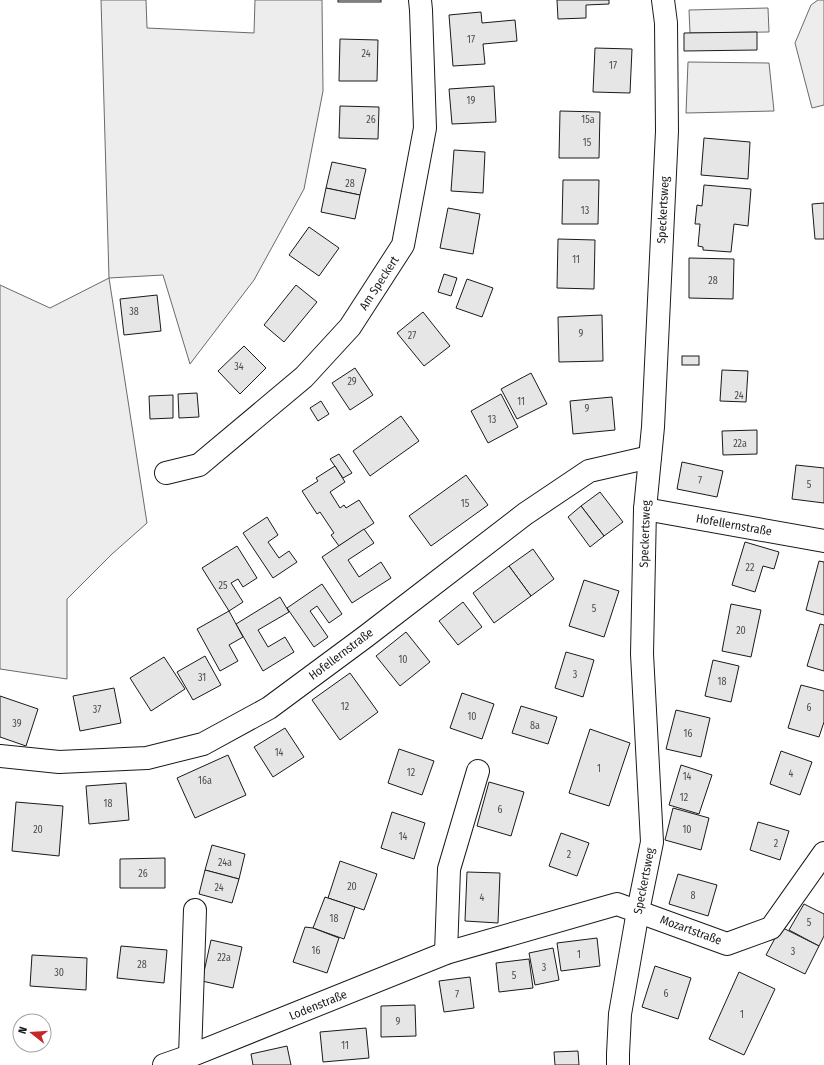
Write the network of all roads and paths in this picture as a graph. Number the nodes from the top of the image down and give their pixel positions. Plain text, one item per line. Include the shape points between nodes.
1 (420, 0) edge
2 (663, 0) edge
3 (650, 457) junction
4 (166, 473) dead end
5 (645, 509) junction
6 (824, 541) edge
7 (0, 756) edge
8 (478, 771) dead end
9 (824, 853) edge
10 (195, 910) dead end
11 (638, 911) junction
12 (446, 953) junction
13 (190, 1056) junction
14 (164, 1065) edge
15 (618, 1065) edge

1 - 4 street, Am Speckert via 425,128 403,245 350,327 304,377 199,466
2 - 3 street, Speckertsweg via 666,23 667,131
3 - 5 street, Speckertsweg
3 - 7 street, Hofellernstraße via 589,471 525,514 269,708 203,744 147,758 59,762
5 - 6 street, Hofellernstraße
5 - 11 street, Speckertsweg via 642,654 652,842
8 - 12 street via 449,868
9 - 11 street, Mozartstraße via 771,928 727,944
10 - 13 street
11 - 12 street, Lodenstraße via 617,904
11 - 15 street, Speckertsweg via 620,1014
12 - 13 street, Lodenstraße
13 - 14 street, Lodenstraße

